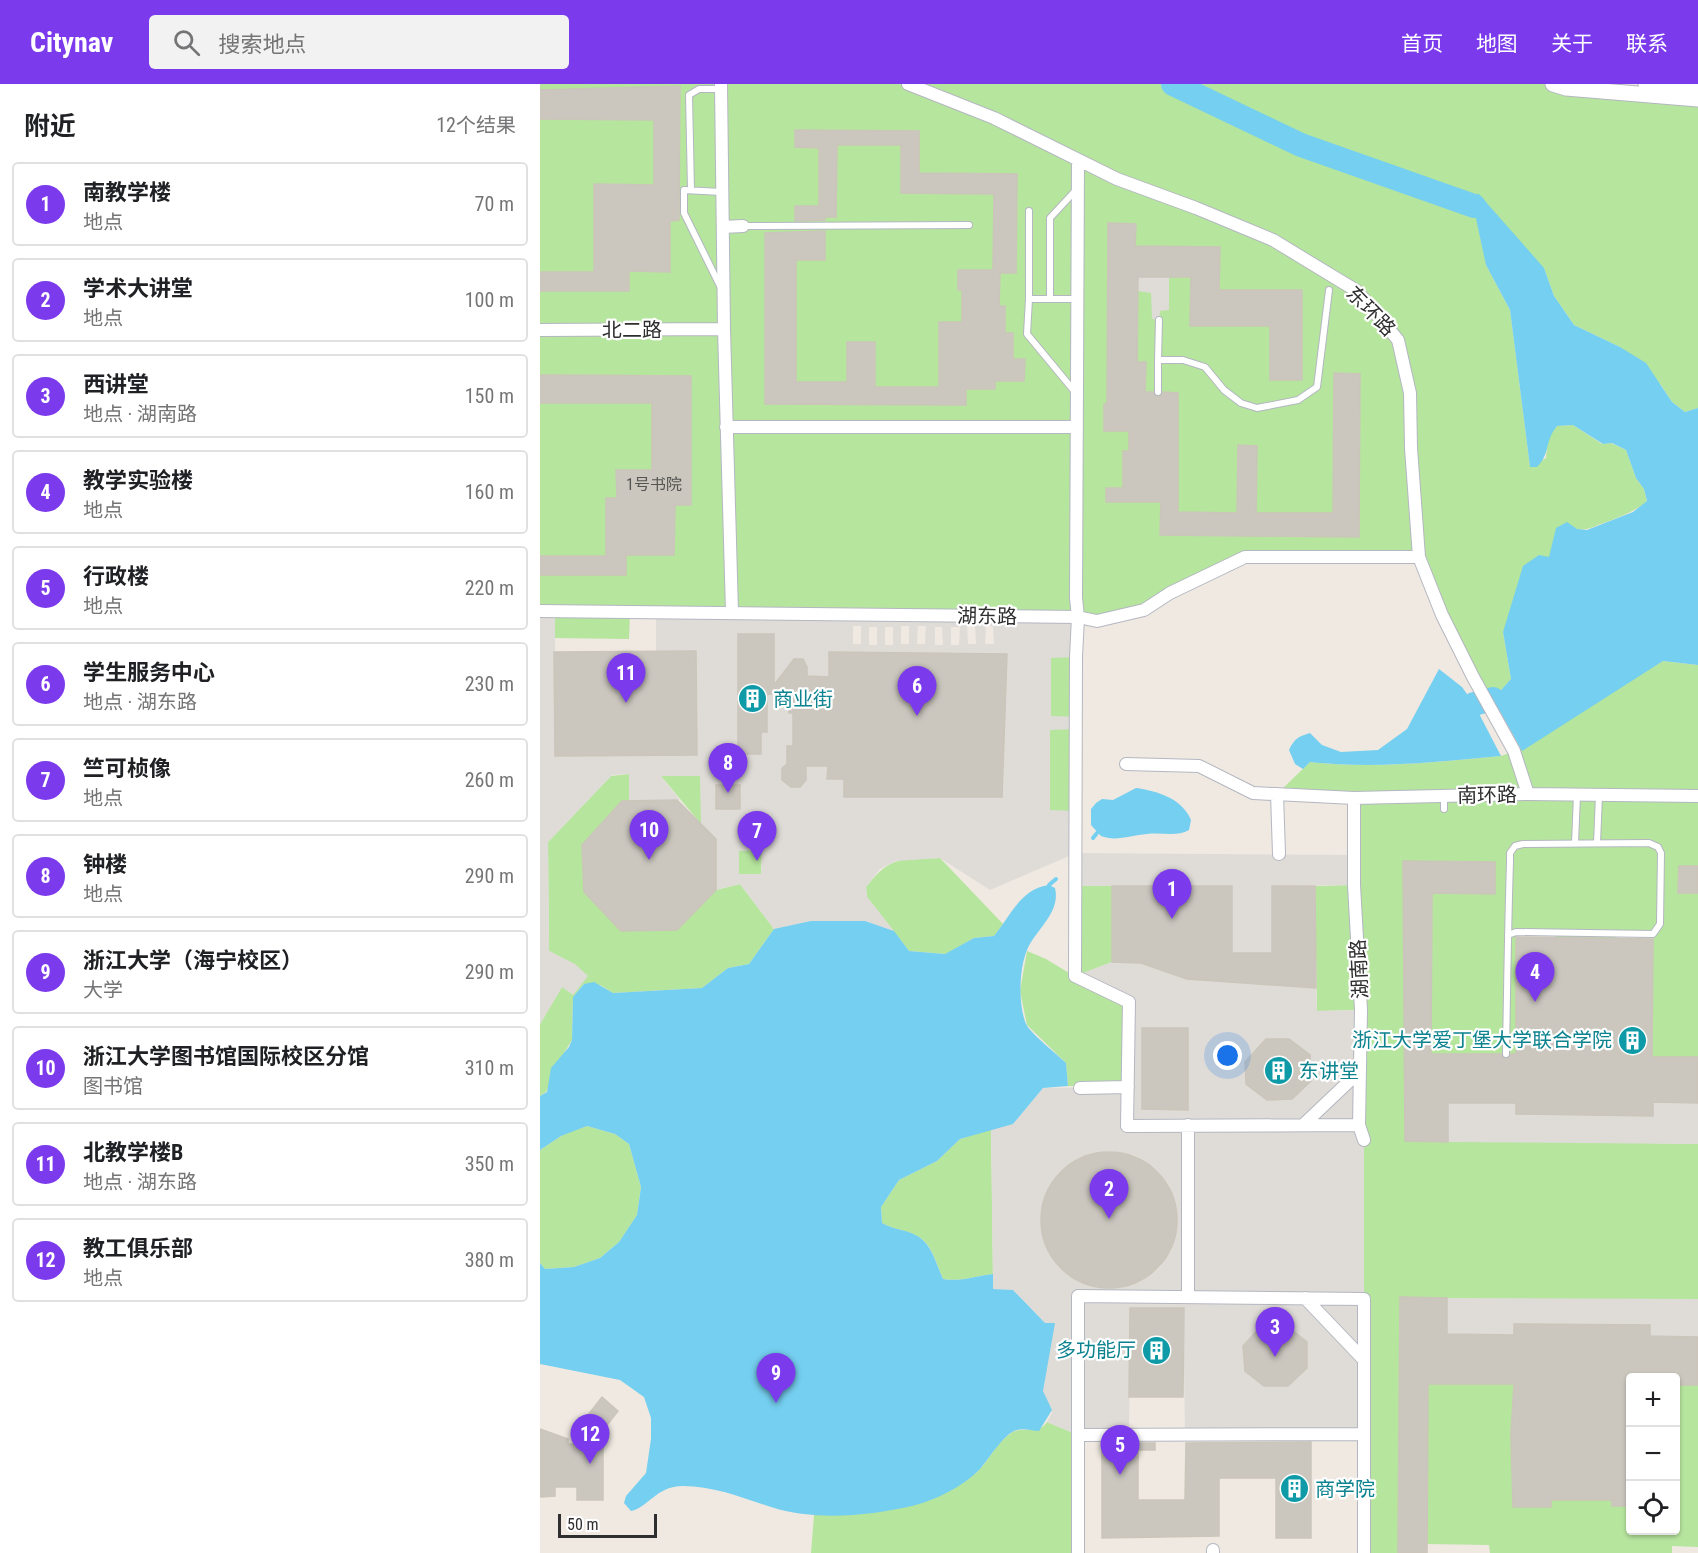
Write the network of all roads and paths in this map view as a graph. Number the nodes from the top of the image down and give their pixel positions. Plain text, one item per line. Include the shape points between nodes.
1 (908, 84) edge
2 (1553, 84) edge
3 (1646, 84) edge
4 (721, 86) edge
5 (1698, 87) edge
6 (1698, 99) edge
7 (1078, 161) junction
8 (1078, 188) junction
9 (691, 190) junction
10 (722, 192) junction
11 (1029, 211) dead end
12 (969, 225) dead end
13 (742, 226) joint
14 (723, 227) junction
15 (1329, 290) dead end
16 (723, 292) junction
17 (1029, 299) junction
18 (1050, 299) junction
19 (1077, 299) junction
20 (1159, 320) dead end
21 (540, 330) edge
22 (724, 330) junction
23 (1158, 360) junction
24 (1158, 392) dead end
25 (1077, 395) junction
26 (726, 427) junction
27 (1077, 427) junction
28 (1419, 557) junction
29 (540, 611) edge
30 (732, 612) junction
31 (1078, 617) junction
32 (1126, 764) dead end
33 (1277, 794) junction
34 (1528, 794) junction
35 (1577, 794) junction
36 (1599, 795) junction
37 (1444, 796) junction
38 (1698, 796) edge
39 (1354, 798) junction
40 (1444, 809) dead end
41 (1575, 843) junction
42 (1597, 843) junction
43 (1279, 854) dead end
44 (1508, 935) junction
45 (1506, 1054) dead end
46 (1360, 1071) junction
47 (1128, 1087) junction
48 (1080, 1088) dead end
49 (1188, 1125) junction
50 (1303, 1125) junction
51 (1359, 1125) junction
52 (1364, 1140) dead end
53 (1188, 1297) junction
54 (1305, 1298) junction
55 (1364, 1360) junction
56 (1364, 1434) junction
57 (1078, 1435) junction
58 (1078, 1553) edge
59 (1364, 1553) edge

1 - 7 street, 东环路 via 994,118
2 - 6 street
3 - 5 street
4 - 9 lane via 688,95
4 - 10 street
7 - 8 street
7 - 28 street, 东环路 via 1273,240 1357,291 1398,340 1410,393
8 - 18 lane via 1050,218
8 - 19 street
9 - 10 lane
9 - 16 lane via 684,190 684,213
10 - 14 street
11 - 17 lane
12 - 13 lane
13 - 14 street
14 - 16 street
15 - 23 lane via 1317,387 1299,400 1257,408 1241,403 1224,390 1205,367 1183,360
16 - 22 street
17 - 18 lane
17 - 25 lane via 1027,334
18 - 19 lane
19 - 25 street
20 - 23 lane
21 - 22 street, 北二路
22 - 26 street
23 - 24 lane
25 - 27 street
26 - 27 street
26 - 30 street
27 - 31 street
28 - 31 street, 湖东路 via 1245,557 1144,610 1096,621
28 - 34 street, 东环路 via 1442,615 1515,751
29 - 30 street, 湖东路
30 - 31 street, 湖东路
31 - 47 street via 1075,976 1129,1002
32 - 33 street, 南环路 via 1199,766 1253,793
33 - 39 street, 南环路
33 - 43 street
34 - 35 street, 南环路
34 - 37 street, 南环路
35 - 36 street, 南环路
35 - 41 lane
36 - 38 street, 南环路
36 - 42 lane
37 - 39 street, 南环路
37 - 40 lane
39 - 46 street, 湖南路
41 - 42 lane
41 - 44 lane via 1515,846 1510,853
42 - 44 lane via 1649,843 1658,847 1660,924 1653,934
44 - 45 lane
46 - 50 street
46 - 51 street, 湖南路
47 - 48 street
47 - 49 street via 1127,1126
49 - 50 street
49 - 53 street
50 - 51 street
51 - 52 street, 湖南路
53 - 54 street
53 - 57 street via 1078,1296
54 - 55 street
54 - 55 street via 1364,1299
55 - 56 street
56 - 57 street
56 - 59 street
57 - 58 street

